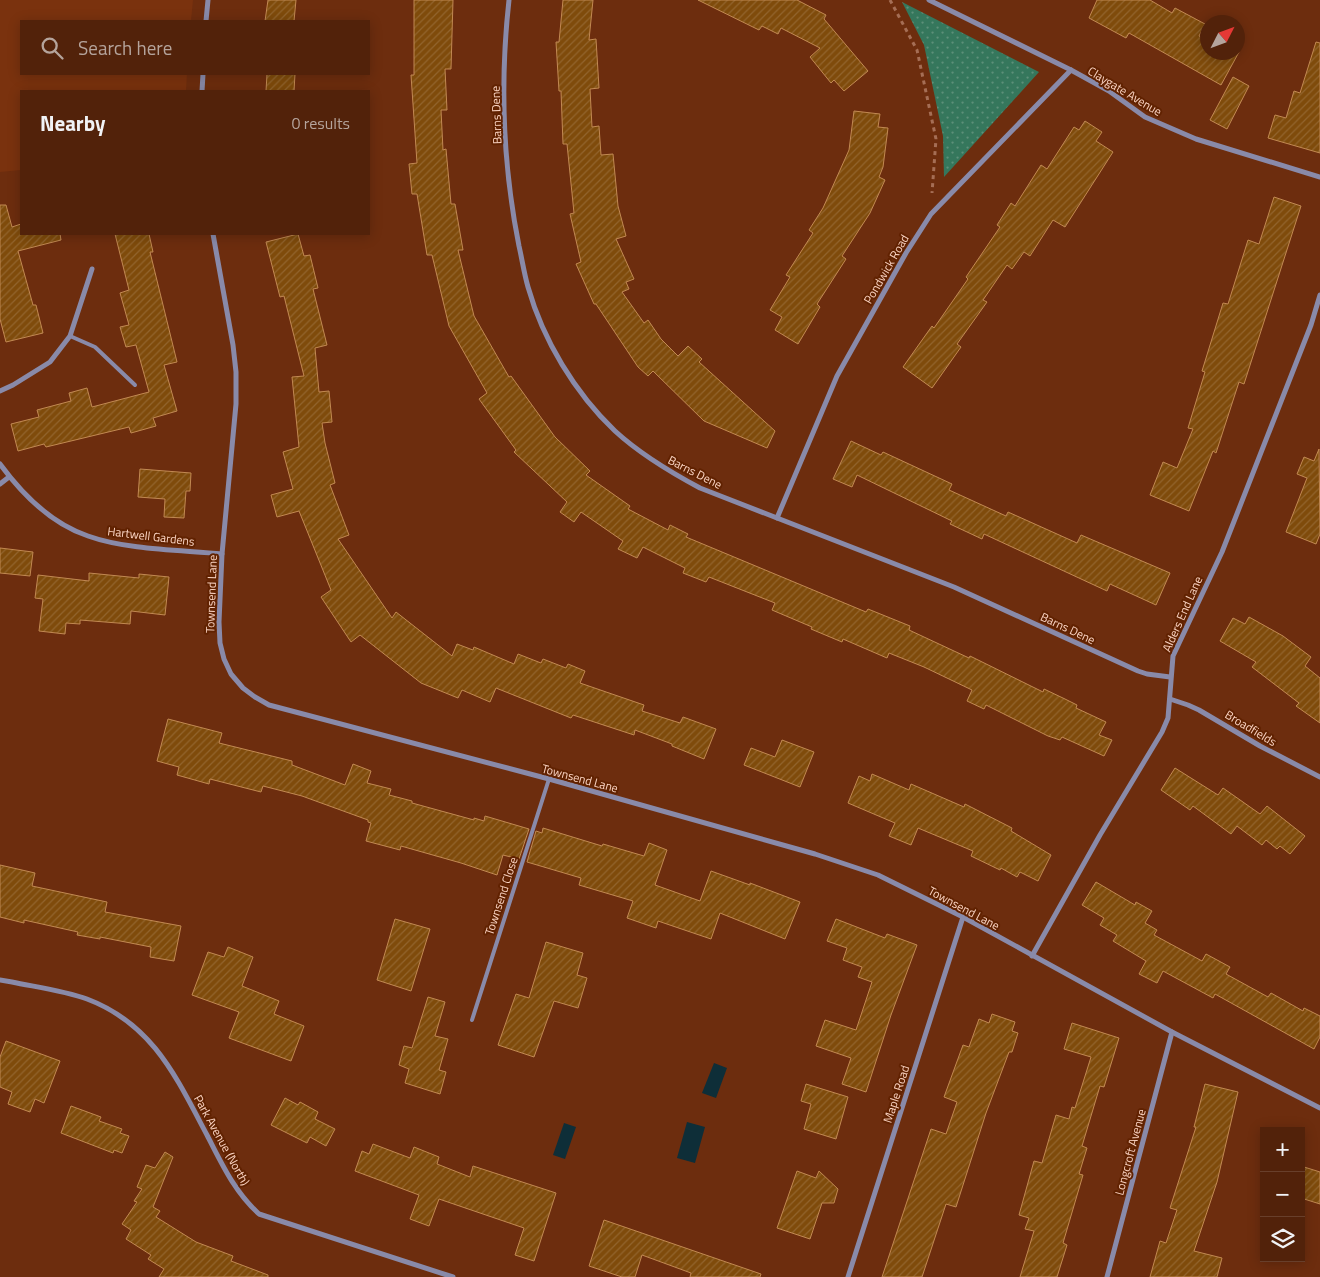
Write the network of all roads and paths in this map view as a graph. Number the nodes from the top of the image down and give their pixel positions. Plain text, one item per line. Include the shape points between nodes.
1 (208, 0) edge
2 (509, 0) edge
3 (890, 0) edge
4 (929, 0) edge
5 (206, 20) edge
6 (1071, 70) junction
7 (203, 75) edge
8 (202, 90) edge
9 (1320, 177) edge
10 (930, 214) junction
11 (213, 235) edge
12 (92, 269) dead end
13 (1320, 295) edge
14 (70, 336) junction
15 (135, 385) dead end
16 (0, 391) edge
17 (0, 464) edge
18 (9, 477) junction
19 (0, 484) edge
20 (777, 518) junction
21 (222, 554) junction
22 (1170, 677) junction
23 (1170, 700) junction
24 (1320, 777) edge
25 (549, 779) junction
26 (963, 918) junction
27 (1032, 956) junction
28 (0, 980) edge
29 (472, 1020) dead end
30 (1172, 1032) junction
31 (1320, 1108) edge
32 (453, 1277) edge
33 (848, 1277) edge
34 (1107, 1277) edge

1 - 5 street
2 - 20 street, Barns Dene via 504,97 508,170 516,228 527,286 560,362 585,398 616,431 664,469 700,488
3 - 10 path via 917,50 936,139
4 - 6 street, Claygate Avenue
6 - 9 street, Claygate Avenue via 1109,91 1145,117 1179,132
6 - 10 street, Pondwick Road
7 - 8 street
10 - 20 street, Pondwick Road via 837,376
11 - 21 street, Townsend Lane via 236,372
12 - 14 street
13 - 22 street, Alders End Lane via 1222,552 1173,656
14 - 15 lane via 95,347
14 - 16 street via 50,362
17 - 18 street, Hartwell Gardens
18 - 19 street
18 - 21 street, Hartwell Gardens via 30,500 57,521 87,536 119,544
20 - 22 street, Barns Dene via 954,587 1138,671
21 - 25 street, Townsend Lane via 220,643 231,674 255,697 269,705
22 - 23 street, Alders End Lane
23 - 24 street, Broadfields via 1188,704
23 - 27 street, Alders End Lane via 1162,732
25 - 26 street, Townsend Lane via 815,854 878,875
25 - 29 lane, Townsend Close
26 - 27 street, Townsend Lane
26 - 33 street, Maple Road
27 - 30 street, Townsend Lane
28 - 32 street, Park Avenue (North) via 86,999 124,1018 151,1042 178,1081 233,1184 259,1214
30 - 31 street, Townsend Lane
30 - 34 street, Longcroft Avenue

